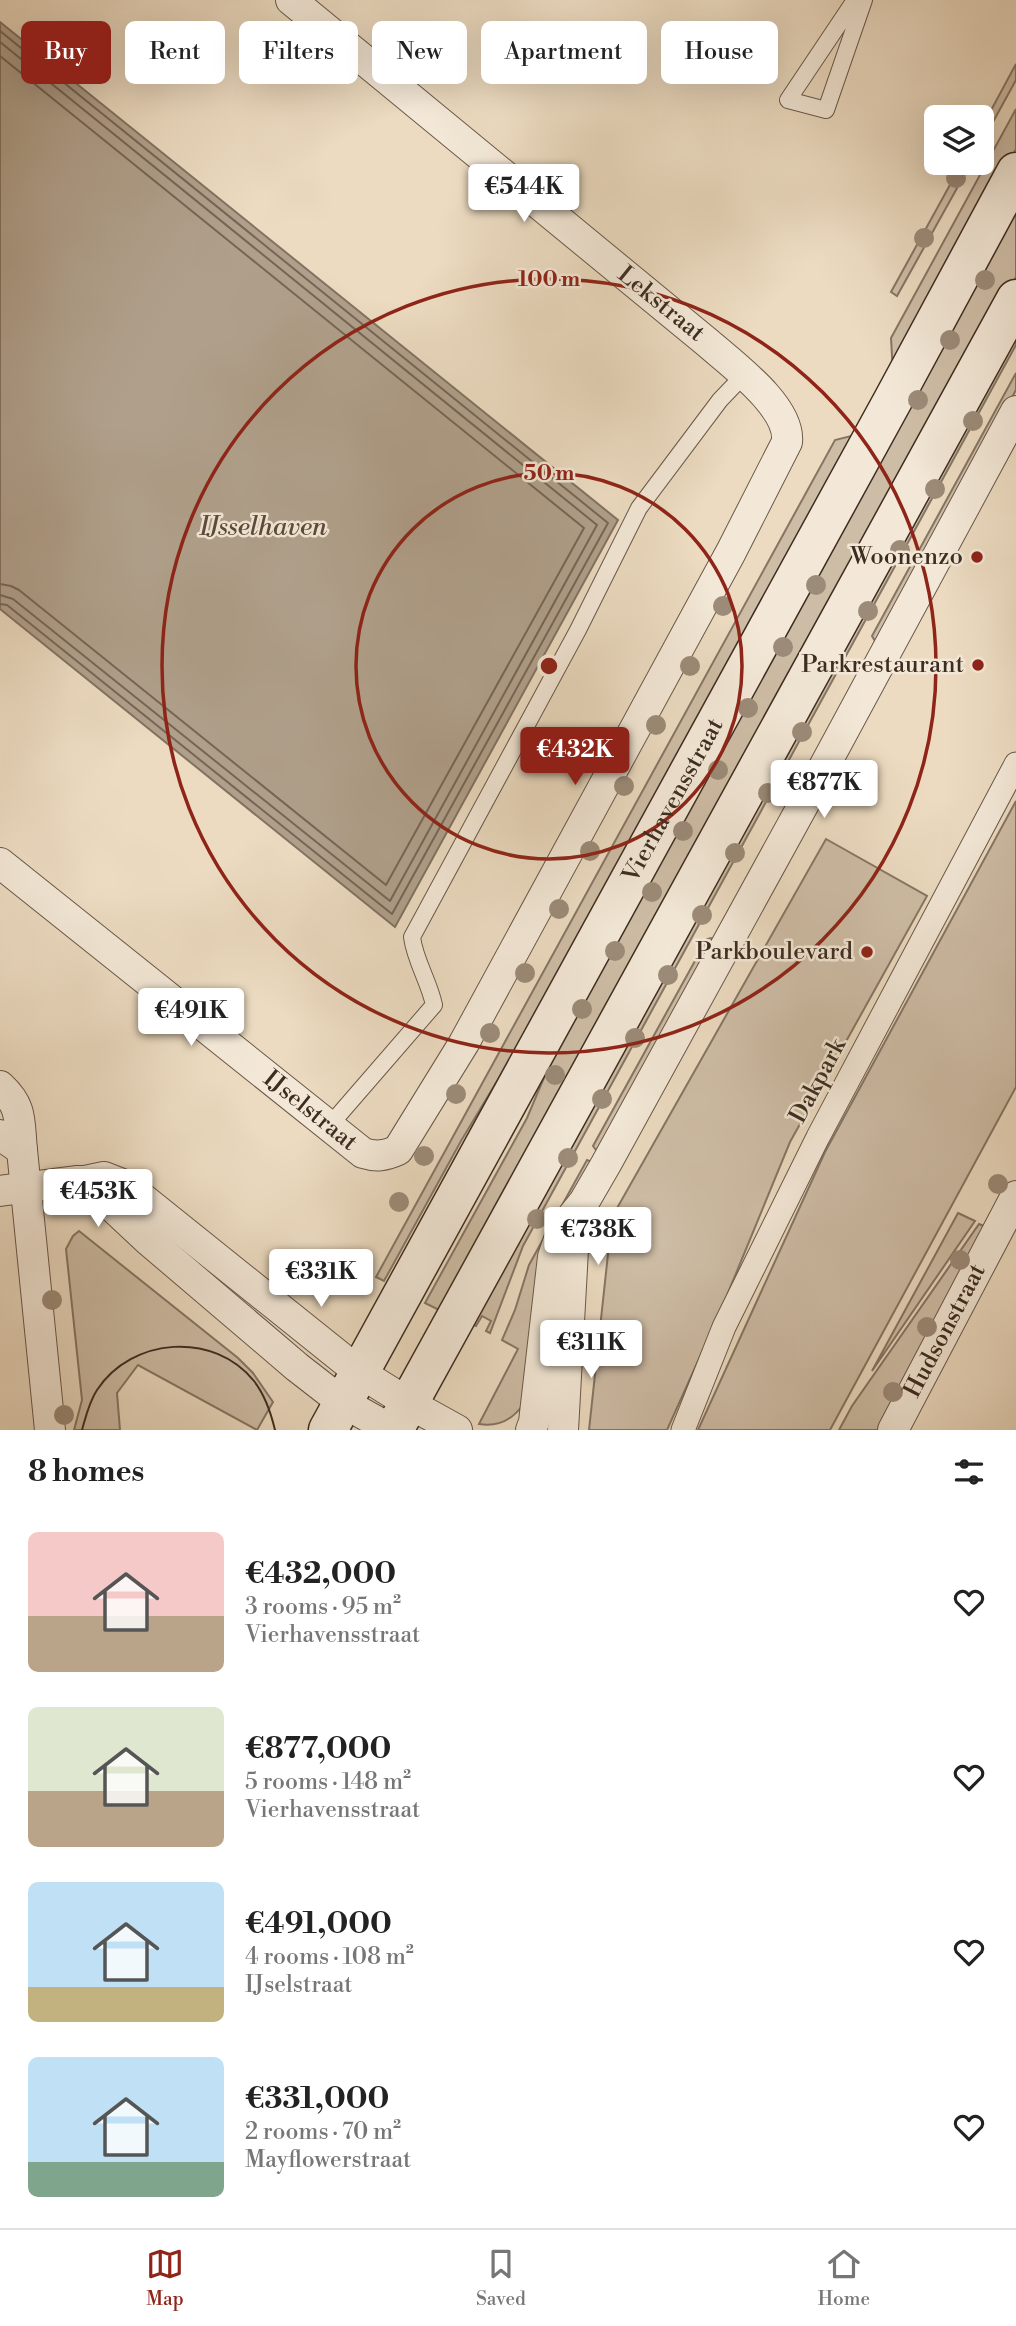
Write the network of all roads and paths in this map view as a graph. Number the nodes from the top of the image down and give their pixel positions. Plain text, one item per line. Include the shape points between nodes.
1 (291, 0) edge
2 (855, 0) edge
3 (864, 0) edge
4 (1016, 172) edge
5 (1016, 299) edge
6 (744, 375) junction
7 (1016, 411) edge
8 (1016, 764) edge
9 (818, 778) junction
10 (845, 793) dead end
11 (0, 863) edge
12 (0, 1086) edge
13 (330, 1125) junction
14 (11, 1143) edge
15 (398, 1150) joint
16 (14, 1189) edge
17 (1016, 1195) edge
18 (584, 1202) junction
19 (1008, 1229) edge
20 (343, 1401) edge
21 (399, 1421) edge
22 (50, 1430) edge
23 (457, 1430) edge
24 (531, 1430) edge
25 (563, 1430) edge
26 (683, 1430) edge
27 (893, 1430) edge

1 - 6 street, Lekstraat
2 - 3 lane via 789,100 826,110
4 - 20 main road, Vierhavensstraat
5 - 21 main road
6 - 13 lane via 639,508 412,937 433,1005
6 - 15 street, Lekstraat via 785,421 787,442 464,1043
7 - 9 street
8 - 26 street, Dakpark via 818,1137 724,1327
9 - 10 lane
9 - 18 street
11 - 13 street, IJselstraat
12 - 14 street via 18,1105
13 - 15 street, IJselstraat via 363,1153 387,1156
14 - 16 street
16 - 20 street via 104,1177 140,1195
16 - 22 street
17 - 19 street, Hudsonstraat
18 - 24 street via 563,1228 552,1257
18 - 25 street via 573,1250
19 - 27 street, Hudsonstraat
20 - 21 street
21 - 23 street

